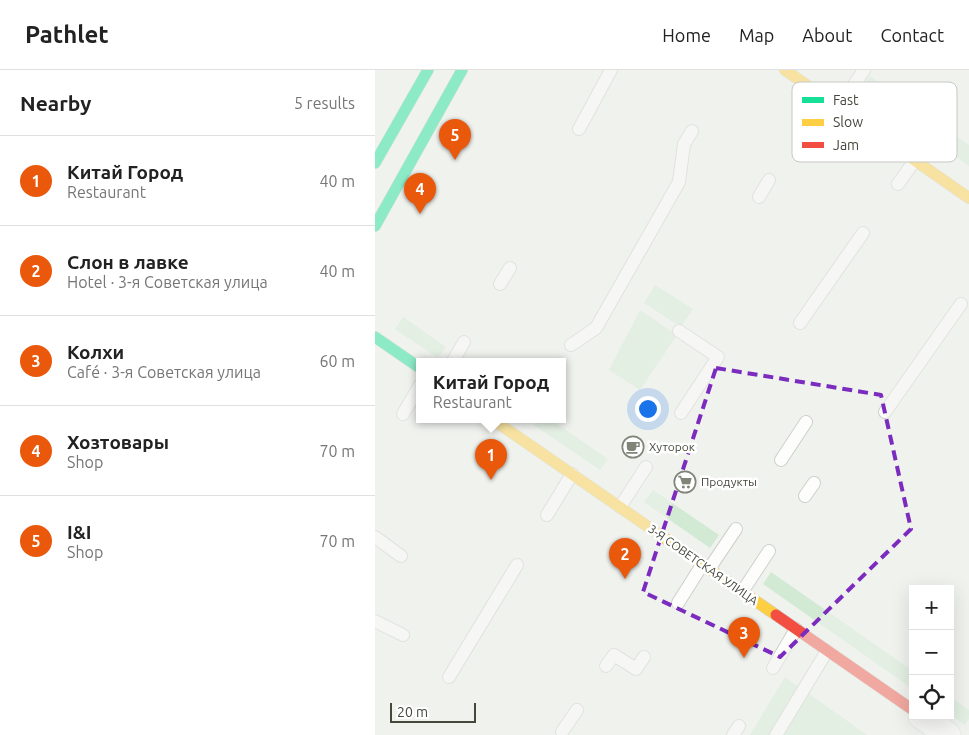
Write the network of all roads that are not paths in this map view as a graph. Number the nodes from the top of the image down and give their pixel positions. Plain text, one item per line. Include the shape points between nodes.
1 (428, 70) edge
2 (461, 70) edge
3 (611, 70) edge
4 (785, 70) edge
5 (864, 70) edge
6 (802, 82) edge
7 (856, 82) edge
8 (579, 129) dead end
9 (692, 131) dead end
10 (914, 162) edge
11 (918, 162) edge
12 (375, 163) edge
13 (769, 180) dead end
14 (898, 184) dead end
15 (759, 197) dead end
16 (969, 198) edge
17 (375, 226) edge
18 (863, 233) dead end
19 (510, 268) dead end
20 (500, 284) dead end
21 (961, 304) dead end
22 (800, 323) dead end
23 (679, 331) dead end
24 (375, 337) edge
25 (464, 342) dead end
26 (571, 345) dead end
27 (455, 358) edge
28 (416, 365) edge
29 (416, 393) edge
30 (885, 412) dead end
31 (681, 413) dead end
32 (403, 414) dead end
33 (807, 422) dead end
34 (501, 423) edge
35 (781, 460) dead end
36 (646, 467) dead end
37 (572, 474) junction
38 (814, 483) dead end
39 (805, 496) dead end
40 (620, 507) junction
41 (547, 515) dead end
42 (736, 528) dead end
43 (375, 537) edge
44 (769, 551) dead end
45 (401, 556) dead end
46 (517, 565) dead end
47 (706, 567) junction
48 (742, 592) junction
49 (678, 603) dead end
50 (375, 621) edge
51 (796, 629) junction
52 (403, 635) dead end
53 (827, 651) junction
54 (644, 657) dead end
55 (606, 666) dead end
56 (773, 668) dead end
57 (449, 677) dead end
58 (909, 707) edge
59 (577, 710) dead end
60 (927, 720) edge
61 (562, 732) dead end
62 (776, 735) edge
63 (948, 735) edge

1 - 12 street
2 - 17 street
3 - 8 lane
4 - 6 street
5 - 7 lane
9 - 26 lane via 684,144 679,182 596,328
10 - 14 lane
11 - 16 street
13 - 15 lane
18 - 22 lane
19 - 20 lane
21 - 30 lane
23 - 31 lane via 718,357
24 - 28 street
25 - 27 lane
29 - 32 lane
33 - 35 lane
34 - 37 street, 3-Я СОВЕТСКАЯ УЛИЦА via 516,430
36 - 40 lane
37 - 40 street, 3-Я СОВЕТСКАЯ УЛИЦА
37 - 41 lane
38 - 39 lane
40 - 47 street, 3-Я СОВЕТСКАЯ УЛИЦА
42 - 47 lane
43 - 45 lane
44 - 48 lane
46 - 57 lane
47 - 48 street, 3-Я СОВЕТСКАЯ УЛИЦА
47 - 49 lane
48 - 51 street, 3-Я СОВЕТСКАЯ УЛИЦА
50 - 52 lane
51 - 53 street, 3-Я СОВЕТСКАЯ УЛИЦА
51 - 56 lane
53 - 58 street, 3-Я СОВЕТСКАЯ УЛИЦА
53 - 62 lane
54 - 55 lane via 636,669 614,655
59 - 61 lane
60 - 63 street

